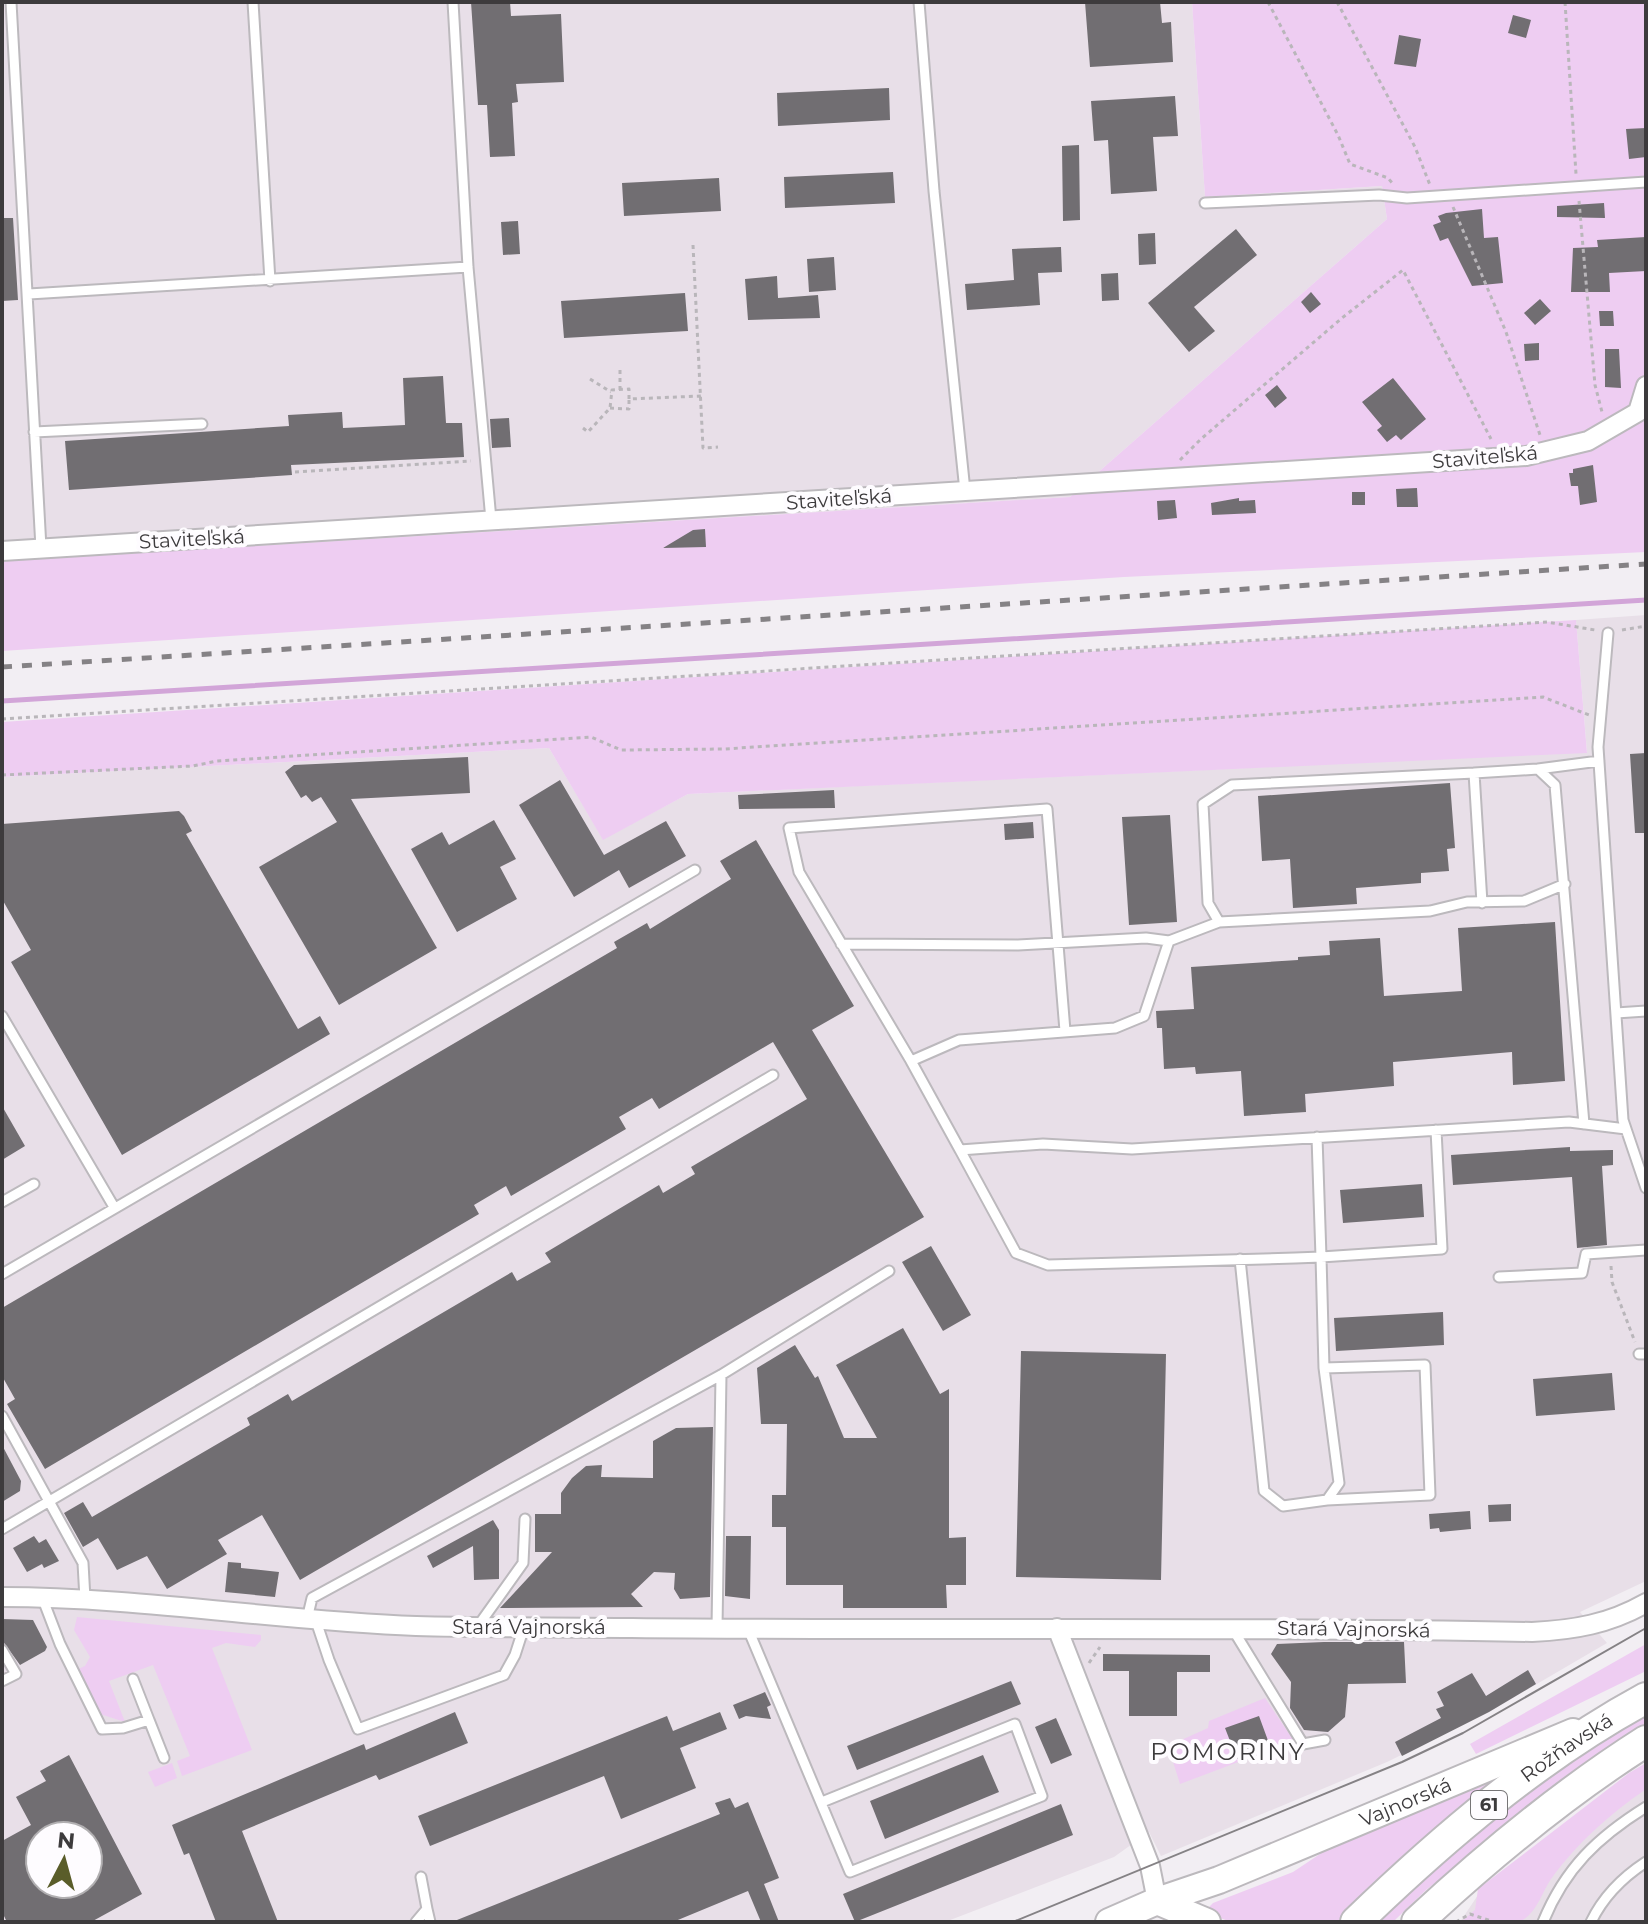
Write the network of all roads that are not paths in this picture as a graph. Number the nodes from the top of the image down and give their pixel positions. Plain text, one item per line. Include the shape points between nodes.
1 (11, 2) edge
2 (253, 2) edge
3 (453, 2) edge
4 (919, 2) edge
5 (1646, 182) edge
6 (1205, 203) dead end
7 (468, 267) junction
8 (270, 281) junction
9 (29, 294) junction
10 (1646, 386) edge
11 (1642, 415) edge
12 (202, 424) dead end
13 (34, 432) junction
14 (965, 491) junction
15 (491, 520) junction
16 (41, 548) junction
17 (2, 551) edge
18 (1608, 633) road end
19 (1599, 761) junction
20 (1538, 769) junction
21 (1474, 773) junction
22 (695, 870) dead end
23 (1565, 884) junction
24 (1482, 903) junction
25 (1219, 922) junction
26 (1058, 941) junction
27 (1169, 941) junction
28 (841, 944) junction
29 (1646, 1011) edge
30 (1616, 1013) junction
31 (2, 1016) edge
32 (1065, 1031) junction
33 (911, 1061) junction
34 (773, 1075) dead end
35 (1584, 1124) junction
36 (1626, 1129) junction
37 (1436, 1130) junction
38 (1317, 1137) junction
39 (960, 1150) junction
40 (34, 1184) dead end
41 (1646, 1188) edge
42 (2, 1202) edge
43 (114, 1207) junction
44 (1646, 1250) edge
45 (1321, 1257) junction
46 (1240, 1259) junction
47 (889, 1271) dead end
48 (2, 1274) edge
49 (1499, 1277) dead end
50 (1324, 1368) junction
51 (721, 1375) junction
52 (2, 1416) edge
53 (1327, 1500) junction
54 (48, 1503) junction
55 (525, 1519) dead end
56 (2, 1529) edge
57 (2, 1597) edge
58 (42, 1597) junction
59 (85, 1599) junction
60 (1646, 1603) edge
61 (311, 1620) junction
62 (478, 1626) junction
63 (524, 1627) junction
64 (717, 1628) junction
65 (1057, 1628) junction
66 (1232, 1628) junction
67 (748, 1629) junction
68 (2, 1650) edge
69 (133, 1679) dead end
70 (2, 1681) edge
71 (1640, 1701) edge
72 (149, 1720) junction
73 (1325, 1740) dead end
74 (1646, 1741) edge
75 (164, 1758) dead end
76 (822, 1802) junction
77 (1646, 1807) edge
78 (1646, 1862) edge
79 (421, 1877) dead end
80 (427, 1909) junction
81 (1181, 1916) edge
82 (416, 1922) edge
83 (430, 1922) edge
84 (1109, 1922) edge
85 (1356, 1922) edge
86 (1417, 1922) edge
87 (1543, 1922) edge
88 (1591, 1922) edge

1 - 9 lane
2 - 8 lane
3 - 7 lane
4 - 14 lane
5 - 6 lane via 1449,196
7 - 8 lane
7 - 15 lane
8 - 9 lane
9 - 13 lane
10 - 11 street, Staviteľská
11 - 14 street, Staviteľská via 1588,441 1526,456
12 - 13 lane
13 - 16 lane
14 - 15 street, Staviteľská
15 - 16 street, Staviteľská
16 - 17 street, Staviteľská
18 - 19 lane
19 - 20 lane
19 - 30 lane
20 - 21 lane
20 - 23 lane via 1555,785
21 - 24 lane
21 - 25 lane via 1232,785 1203,804 1208,903
22 - 43 lane
23 - 24 lane via 1524,901
23 - 35 lane
24 - 25 lane via 1430,911
25 - 27 lane
26 - 27 lane
26 - 28 lane
26 - 28 lane via 1047,809 789,828 799,872
26 - 32 lane
27 - 32 lane via 1144,1016 1115,1028
28 - 33 lane
29 - 30 lane
30 - 36 lane
31 - 43 lane
32 - 33 lane via 959,1040
33 - 39 lane
34 - 54 lane
35 - 36 lane
35 - 37 lane
36 - 41 lane
37 - 38 lane
37 - 45 lane via 1442,1249
38 - 39 lane via 1132,1149 1043,1144
38 - 45 lane
39 - 46 lane via 1016,1253 1048,1265
40 - 42 lane
43 - 48 lane
44 - 49 lane via 1586,1254 1582,1273
45 - 46 lane
45 - 50 lane
46 - 53 lane via 1264,1491 1283,1506
47 - 51 lane
50 - 53 lane via 1339,1483
50 - 53 lane via 1425,1365 1430,1482 1430,1495
51 - 61 lane via 312,1598
51 - 64 lane
52 - 54 lane
54 - 56 lane
54 - 59 lane via 83,1563
55 - 62 lane via 523,1563
57 - 58 street, Stará Vajnorská
58 - 59 street, Stará Vajnorská
58 - 72 lane via 102,1729
59 - 61 street, Stará Vajnorská
60 - 66 street, Stará Vajnorská via 1621,1617 1576,1630
61 - 62 street, Stará Vajnorská
61 - 63 lane via 358,1729 504,1675
62 - 63 street, Stará Vajnorská
63 - 64 street, Stará Vajnorská
64 - 67 street, Stará Vajnorská
65 - 66 street, Stará Vajnorská
65 - 67 street, Stará Vajnorská
65 - 81 street via 1150,1866
66 - 73 lane via 1303,1744
67 - 76 lane
68 - 70 lane via 16,1674
69 - 72 lane
71 - 81 main road, Vajnorská via 1213,1882
71 - 85 main road, Rožňavská / 61 via 1497,1799
72 - 75 lane
74 - 86 main road, 61 via 1570,1793
76 - 76 lane via 850,1872 1042,1796 1015,1724
77 - 87 lane via 1590,1848
78 - 88 lane via 1611,1891
79 - 80 lane
80 - 82 lane
80 - 83 lane
81 - 84 main road

